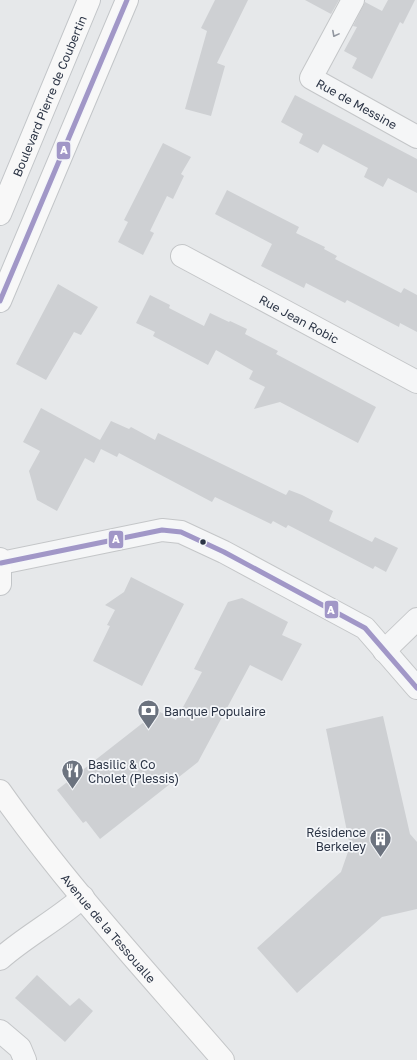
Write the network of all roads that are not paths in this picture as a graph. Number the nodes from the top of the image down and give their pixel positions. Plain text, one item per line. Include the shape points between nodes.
1 (89, 0) edge
2 (127, 0) edge
3 (353, 0) edge
4 (417, 137) edge
5 (0, 214) edge
6 (182, 256) dead end
7 (0, 301) edge
8 (417, 382) edge
9 (0, 561) edge
10 (0, 584) edge
11 (417, 619) edge
12 (384, 651) junction
13 (417, 688) edge
14 (0, 791) edge
15 (83, 897) junction
16 (0, 959) edge
17 (0, 1031) edge
18 (26, 1060) edge
19 (223, 1060) edge

1 - 5 main road, Boulevard Pierre de Coubertin
2 - 7 main road
3 -> 4 street, Rue de Messine via 311,78
6 - 8 street, Rue Jean Robic
9 - 10 main road
9 - 12 street via 162,530 181,532 224,552 365,628
11 - 12 street
12 - 13 street
14 - 15 main road, Avenue de la Tessoualle via 25,827
15 - 16 street
15 - 19 main road, Avenue de la Tessoualle
17 - 18 street via 20,1048

